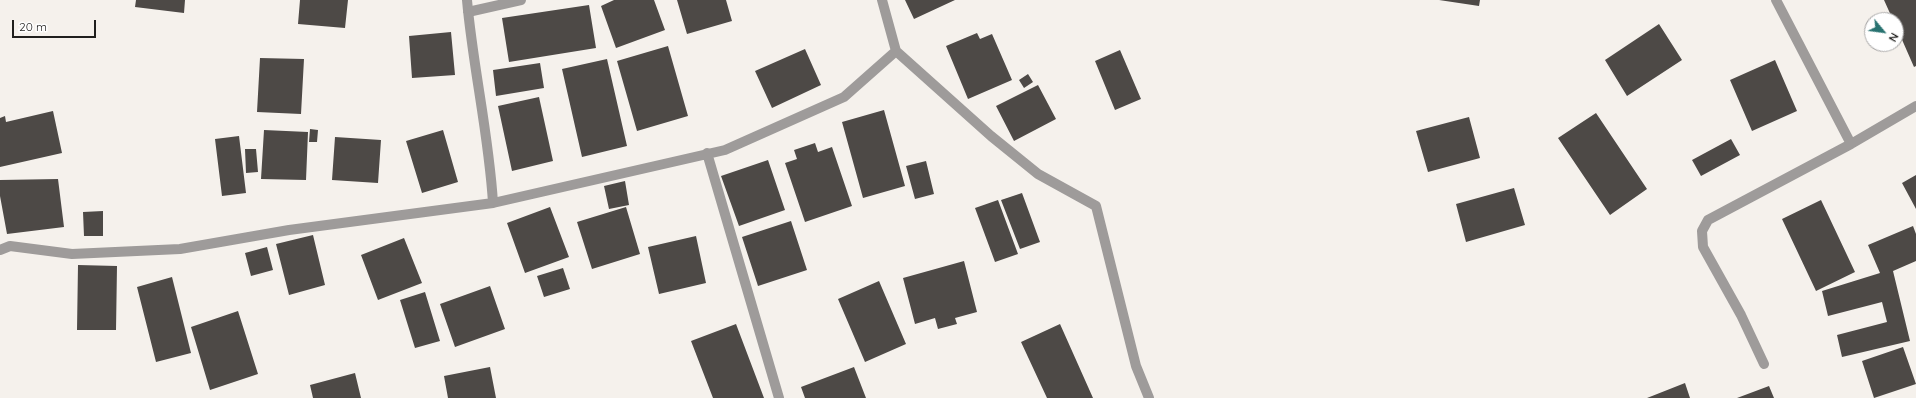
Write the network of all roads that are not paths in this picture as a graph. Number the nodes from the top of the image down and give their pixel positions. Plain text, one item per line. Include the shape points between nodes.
1 (467, 0) edge
2 (521, 0) edge
3 (882, 0) edge
4 (1776, 0) edge
5 (468, 12) junction
6 (896, 51) junction
7 (1916, 106) edge
8 (1851, 144) junction
9 (707, 153) junction
10 (493, 203) junction
11 (0, 250) edge
12 (1764, 364) dead end
13 (780, 398) edge
14 (1149, 398) edge

1 - 5 street
2 - 5 street
3 - 6 street
4 - 8 street
5 - 10 street via 490,164
6 - 9 street via 844,97 725,150
6 - 14 street via 991,136 1038,174 1096,206 1136,366
7 - 8 street
8 - 12 street via 1708,220 1702,231 1704,247
9 - 10 street
9 - 13 street
10 - 11 street via 289,230 180,249 72,254 10,246

